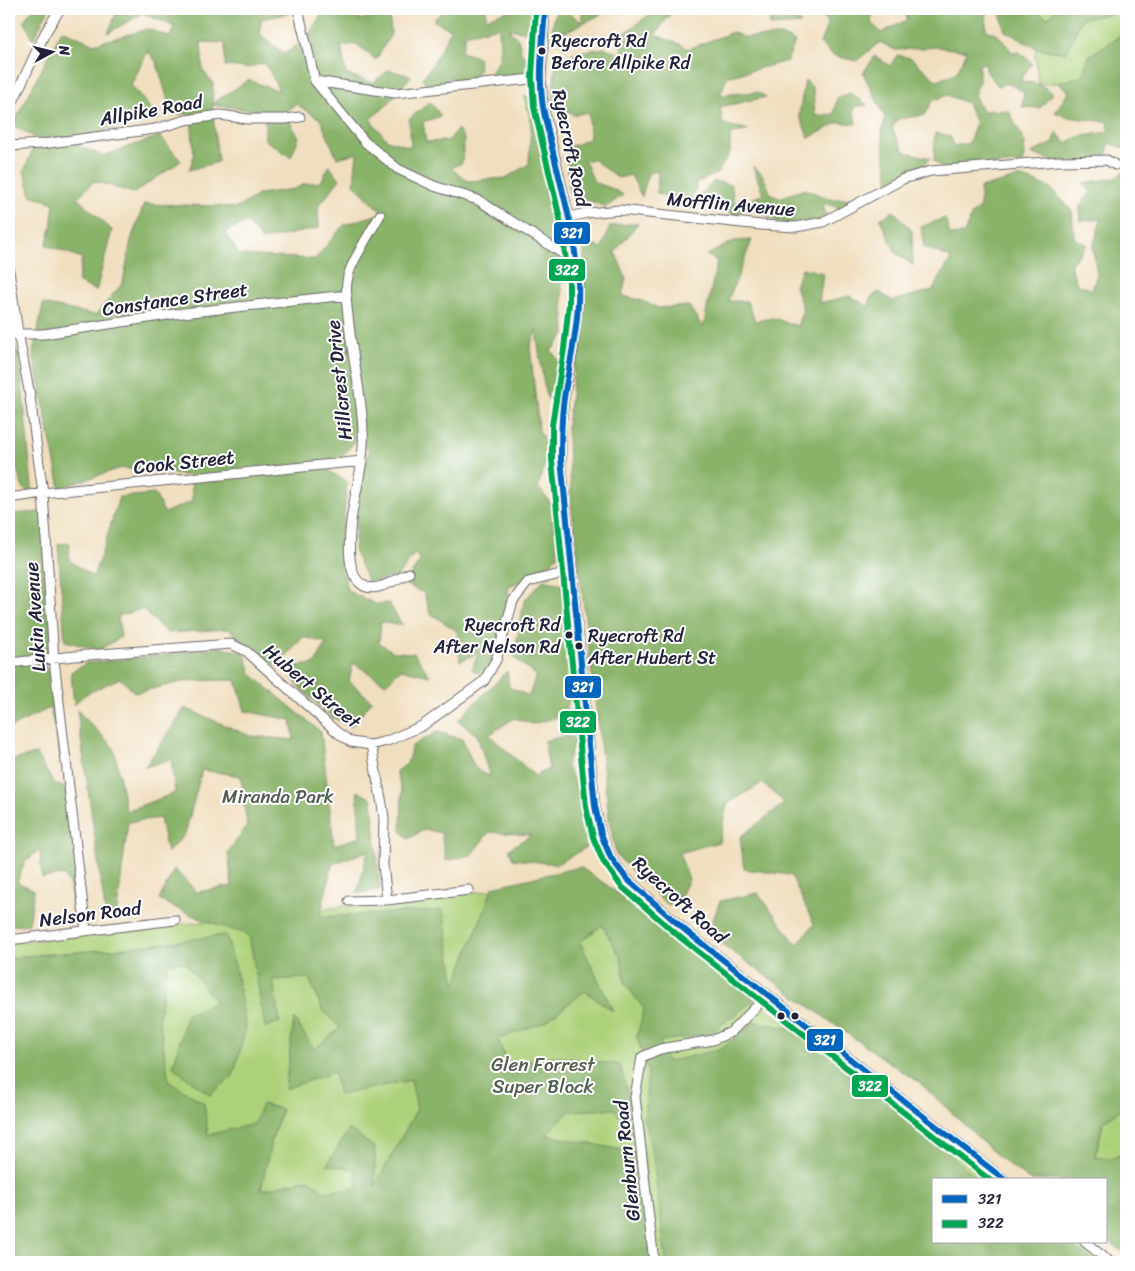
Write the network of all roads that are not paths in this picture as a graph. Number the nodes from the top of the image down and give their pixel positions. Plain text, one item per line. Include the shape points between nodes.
1 (60, 9) edge
2 (298, 9) edge
3 (545, 9) edge
4 (541, 78) junction
5 (315, 81) junction
6 (9, 110) edge
7 (300, 117) dead end
8 (9, 146) edge
9 (1115, 165) dead end
10 (380, 215) dead end
11 (569, 217) junction
12 (576, 262) junction
13 (9, 271) edge
14 (347, 295) junction
15 (13, 333) edge
16 (362, 461) junction
17 (43, 492) junction
18 (9, 498) edge
19 (572, 571) junction
20 (409, 573) dead end
21 (54, 660) junction
22 (9, 664) edge
23 (371, 746) junction
24 (469, 890) dead end
25 (387, 900) junction
26 (349, 901) dead end
27 (175, 920) dead end
28 (86, 931) junction
29 (9, 940) edge
30 (768, 995) junction
31 (1002, 1178) edge
32 (1088, 1244) edge
33 (654, 1262) edge
34 (1110, 1262) edge

1 - 6 street via 45,33
2 - 5 street
3 - 4 street, Ryecroft Road
4 - 5 street via 395,93
4 - 11 street, Ryecroft Road via 542,106
5 - 12 street via 365,142 398,169 434,186 478,200
7 - 8 street, Allpike Road via 248,119 220,115 155,129
9 - 11 street, Mofflin Avenue via 1107,160 1059,161 931,171 903,179 822,222 796,227 620,210
10 - 14 street, Hillcrest Drive via 348,274
11 - 12 street, Ryecroft Road
12 - 19 street, Ryecroft Road via 578,303 561,443
13 - 15 street, Lukin Avenue
14 - 15 street, Constance Street via 174,314 44,334
14 - 16 street, Hillcrest Drive via 363,431
15 - 17 street, Lukin Avenue via 29,390
16 - 17 street, Cook Street
16 - 20 street, Hillcrest Drive via 348,542 352,574 361,585 373,588
17 - 18 street, Cook Street
17 - 21 street, Lukin Avenue
19 - 23 street, Hubert Street via 528,582 512,601 496,660 484,681 422,726
19 - 30 street, Ryecroft Road via 595,806 611,858 627,879 686,931
21 - 22 street, Hubert Street
21 - 23 street, Hubert Street via 231,644 246,652 338,733 351,742
21 - 28 street, Lukin Avenue
23 - 25 street via 384,818 383,864
24 - 25 street
25 - 26 street
27 - 28 street, Nelson Road
28 - 29 street, Nelson Road
30 - 31 street, Ryecroft Road
30 - 33 street, Glenburn Road via 731,1032 713,1040 660,1049 642,1056 635,1097
32 - 34 street

